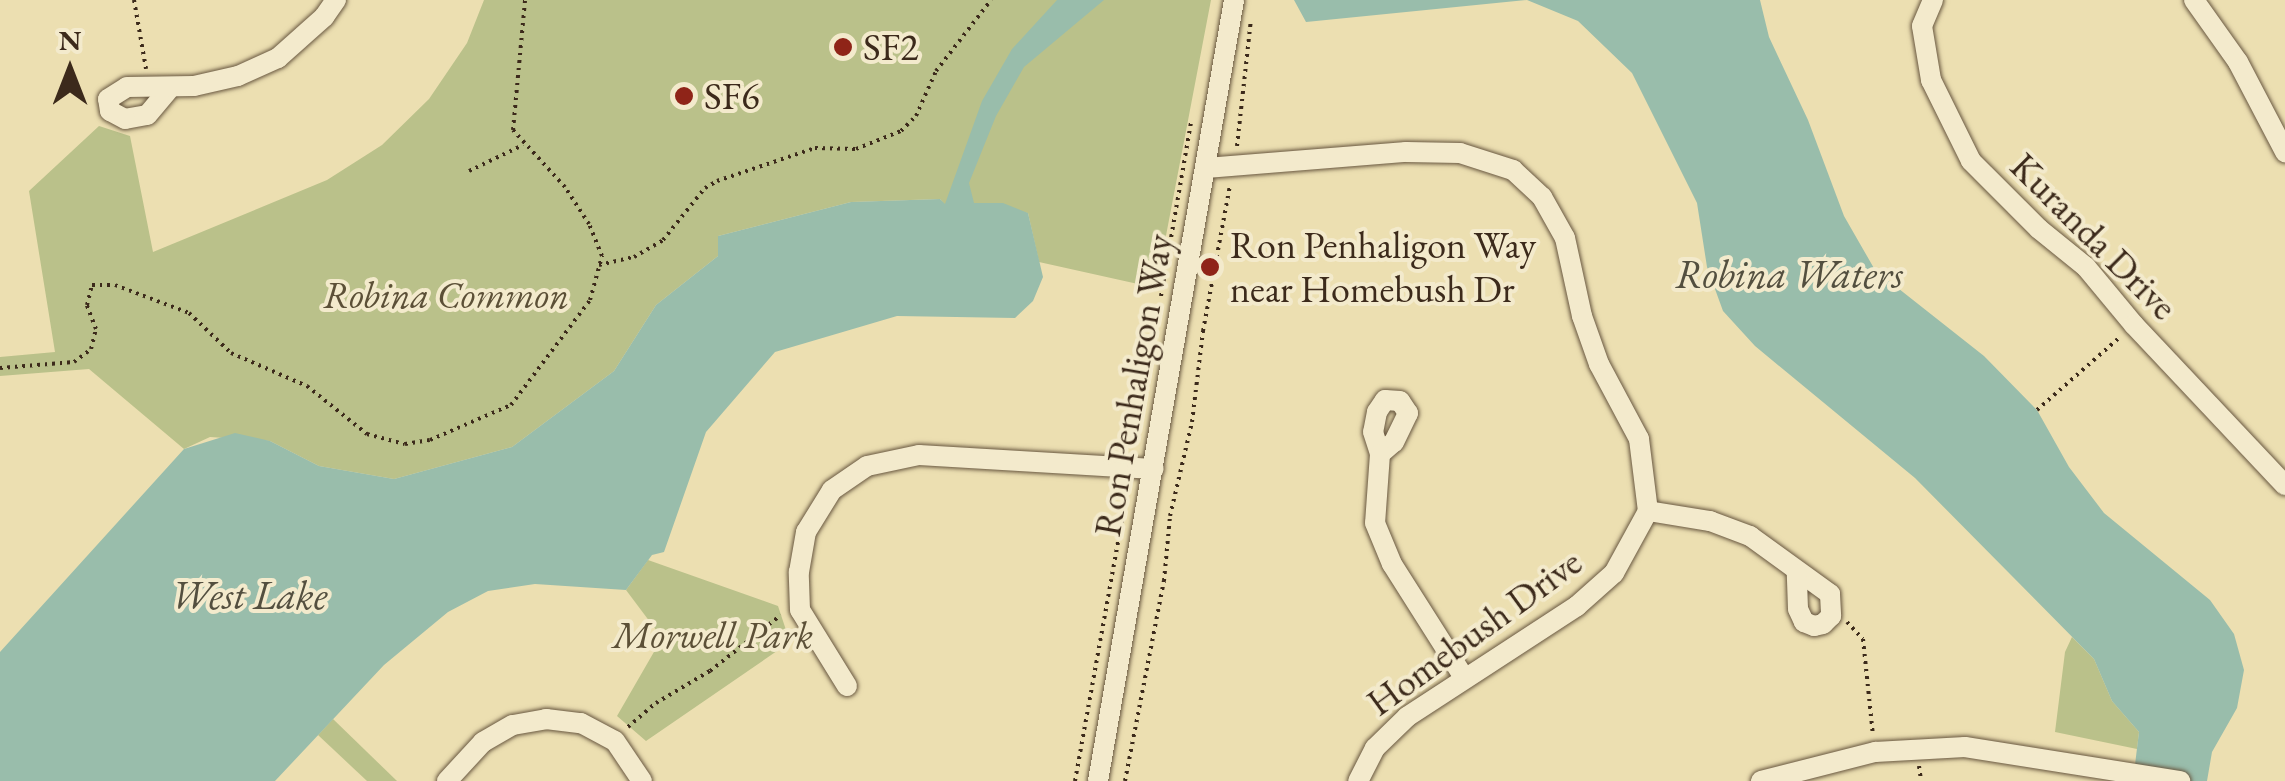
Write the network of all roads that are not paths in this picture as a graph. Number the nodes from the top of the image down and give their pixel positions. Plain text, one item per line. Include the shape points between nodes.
1 (336, 0) edge
2 (1234, 0) edge
3 (1933, 0) edge
4 (2194, 0) edge
5 (159, 86) road end
6 (2285, 152) edge
7 (1206, 168) junction
8 (1380, 454) dead end
9 (1154, 468) junction
10 (2285, 485) edge
11 (1648, 512) junction
12 (1796, 574) junction
13 (1463, 676) junction
14 (847, 686) dead end
15 (448, 781) edge
16 (642, 781) edge
17 (1098, 781) edge
18 (1358, 781) edge
19 (1761, 781) edge
20 (2180, 781) edge

1 - 5 street via 278,58 238,76
2 - 7 street, Ron Penhaligon Way
3 - 10 street, Kuranda Drive via 1922,26 1931,80 1971,161 2086,267
4 - 6 street via 2238,62
7 - 9 street, Ron Penhaligon Way
7 - 11 street via 1424,152 1460,153 1513,170 1542,196 1566,238 1599,364 1638,439
8 - 13 street via 1375,523 1392,564
9 - 14 street via 920,455 867,466 832,490 806,532 800,610
9 - 17 street, Ron Penhaligon Way
11 - 12 street via 1750,536
11 - 13 street, Homebush Drive via 1627,557 1600,588
12 - 12 street via 1804,622 1823,624 1833,608 1830,594
13 - 18 street, Homebush Drive via 1397,726 1375,748
15 - 16 street via 484,742 546,719 581,723 615,742
19 - 20 street via 1874,752 1965,747

